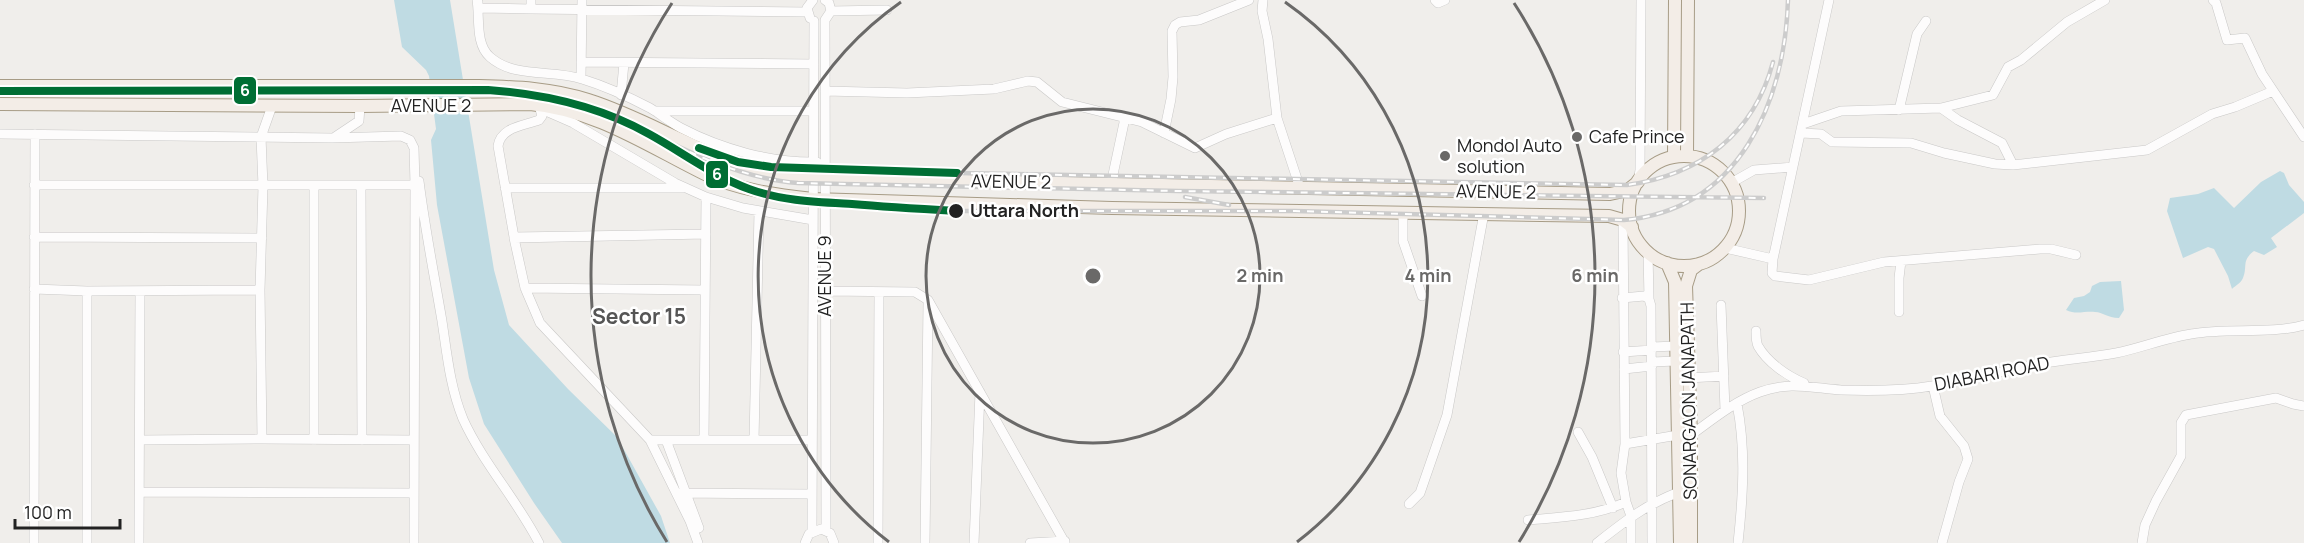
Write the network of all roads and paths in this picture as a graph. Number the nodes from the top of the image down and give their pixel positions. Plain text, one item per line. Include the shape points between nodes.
1 (813, 0) edge
2 (826, 0) edge
3 (1249, 0) edge
4 (1263, 0) edge
5 (1435, 0) edge
6 (1445, 0) edge
7 (1641, 0) edge
8 (1675, 0) edge
9 (1688, 0) edge
10 (1829, 0) edge
11 (2104, 0) edge
12 (2213, 0) edge
13 (478, 3) edge
14 (531, 5) edge
15 (582, 5) edge
16 (831, 10) junction
17 (887, 10) dead end
18 (807, 12) junction
19 (825, 20) junction
20 (814, 21) junction
21 (1926, 21) dead end
22 (581, 62) junction
23 (624, 63) junction
24 (814, 64) junction
25 (581, 78) junction
26 (0, 86) edge
27 (825, 91) junction
28 (2274, 91) junction
29 (621, 95) junction
30 (0, 104) edge
31 (272, 106) junction
32 (360, 106) junction
33 (535, 107) junction
34 (1941, 108) junction
35 (1899, 110) junction
36 (655, 111) junction
37 (813, 111) junction
38 (2304, 115) edge
39 (1125, 118) junction
40 (1277, 118) junction
41 (2294, 122) junction
42 (1802, 128) junction
43 (1164, 133) junction
44 (0, 134) edge
45 (35, 134) junction
46 (261, 137) junction
47 (2304, 137) edge
48 (333, 138) junction
49 (414, 148) junction
50 (1687, 156) junction
51 (1674, 157) junction
52 (813, 162) junction
53 (825, 162) junction
54 (2013, 165) junction
55 (1793, 167) junction
56 (819, 178) junction
57 (1638, 182) junction
58 (1731, 183) junction
59 (1111, 184) junction
60 (34, 185) junction
61 (415, 185) junction
62 (263, 186) junction
63 (314, 186) junction
64 (361, 186) junction
65 (505, 188) junction
66 (685, 188) junction
67 (1300, 188) junction
68 (706, 197) junction
69 (819, 199) junction
70 (759, 211) junction
71 (1403, 213) junction
72 (1484, 213) junction
73 (813, 220) junction
74 (1627, 223) junction
75 (706, 234) junction
76 (638, 235) junction
77 (34, 237) junction
78 (261, 238) junction
79 (1725, 248) junction
80 (1648, 252) junction
81 (2076, 255) dead end
82 (1773, 259) junction
83 (1901, 261) junction
84 (1667, 263) junction
85 (1699, 264) junction
86 (525, 288) junction
87 (34, 289) junction
88 (260, 290) junction
89 (705, 290) junction
90 (87, 291) junction
91 (140, 291) junction
92 (826, 291) junction
93 (879, 292) junction
94 (1422, 296) dead end
95 (1622, 298) junction
96 (1649, 299) junction
97 (928, 300) junction
98 (1721, 305) dead end
99 (1899, 312) dead end
100 (2304, 325) edge
101 (1756, 331) dead end
102 (1676, 346) junction
103 (1652, 349) junction
104 (1623, 352) junction
105 (1676, 361) junction
106 (1652, 364) junction
107 (1623, 369) junction
108 (1724, 376) junction
109 (1689, 378) junction
110 (1809, 385) junction
111 (1933, 386) junction
112 (980, 392) junction
113 (1737, 404) junction
114 (2304, 406) edge
115 (1725, 410) junction
116 (1578, 432) dead end
117 (1685, 435) junction
118 (262, 439) junction
119 (1653, 439) junction
120 (141, 440) junction
121 (314, 440) junction
122 (362, 440) junction
123 (414, 440) junction
124 (650, 440) junction
125 (666, 440) junction
126 (705, 440) junction
127 (754, 440) junction
128 (812, 440) junction
129 (1625, 444) junction
130 (141, 492) junction
131 (1685, 492) junction
132 (414, 493) junction
133 (682, 493) junction
134 (812, 494) junction
135 (1626, 502) junction
136 (1653, 502) junction
137 (1409, 504) dead end
138 (1613, 508) junction
139 (1631, 516) junction
140 (1528, 520) dead end
141 (812, 531) junction
142 (826, 531) junction
143 (1065, 542) edge
144 (34, 543) edge
145 (87, 543) edge
146 (139, 543) edge
147 (414, 543) edge
148 (539, 543) edge
149 (698, 543) edge
150 (704, 543) edge
151 (805, 543) edge
152 (834, 543) edge
153 (878, 543) edge
154 (925, 543) edge
155 (974, 543) edge
156 (1030, 543) edge
157 (1597, 543) edge
158 (1632, 543) edge
159 (1652, 543) edge
160 (1680, 543) edge
161 (1691, 543) edge
162 (1738, 543) edge
163 (1942, 543) edge
164 (2142, 543) edge

1 - 18 street
2 - 16 street
3 - 43 street via 1175,25 1171,99
4 - 40 street
5 - 6 street
7 - 57 street
8 - 51 main road
9 - 50 main road
10 - 42 street
11 - 34 street via 2067,22 2008,67 1993,95
12 - 28 street via 2227,40 2245,38
13 - 14 street
13 - 25 street via 481,44 491,58 514,69
14 - 15 street
15 - 18 street
15 - 22 street
16 - 17 street
16 - 19 street
18 - 20 street
19 - 20 street
19 - 27 street, AVENUE 9
20 - 24 street, AVENUE 9
21 - 35 street via 1917,34
22 - 23 street
22 - 25 street
23 - 24 street
23 - 29 street
24 - 37 street, AVENUE 9
25 - 29 street
26 - 56 main road, AVENUE 2 via 531,88 571,95 618,111 728,160 779,174
27 - 39 street via 994,89 1028,81 1036,82 1062,102
27 - 53 street, AVENUE 9
28 - 41 street
28 - 54 street via 2212,114 2146,150
29 - 36 street
30 - 31 main road, AVENUE 2
31 - 32 main road, AVENUE 2
31 - 46 street
32 - 33 main road, AVENUE 2
32 - 48 street via 359,121
33 - 65 street via 542,116 538,120 507,131 500,139
33 - 66 street via 579,126
33 - 69 main road, AVENUE 2 via 559,108 592,118 727,182 775,194
34 - 35 street
34 - 54 street via 2002,143
35 - 42 street via 1840,111
36 - 37 street
36 - 52 street via 719,145 774,159
37 - 52 street, AVENUE 9
38 - 41 street
39 - 43 street
39 - 59 street
40 - 43 street via 1195,148
40 - 67 street
41 - 47 street
42 - 54 street via 1832,142 1911,143
42 - 55 street
44 - 45 street
45 - 46 street
45 - 60 street
46 - 48 street
46 - 62 street
48 - 49 street via 401,136 410,140
49 - 61 street
49 - 148 street via 451,382 475,441
50 - 51 main road
50 - 58 main road via 1720,169
51 - 57 main road via 1647,170
52 - 53 street
52 - 56 street, AVENUE 9
53 - 56 street, AVENUE 9
55 - 58 street via 1754,170
55 - 82 street
56 - 59 main road, AVENUE 2
56 - 69 street, AVENUE 9
57 - 67 main road, AVENUE 2 via 1628,190 1610,194
57 - 74 main road via 1631,196
58 - 79 main road via 1737,196 1738,224
59 - 67 main road, AVENUE 2
60 - 62 street
60 - 77 street
61 - 64 street
61 - 123 street
62 - 63 street
62 - 78 street
63 - 64 street
63 - 121 street
64 - 122 street
65 - 66 street
65 - 76 street via 514,237
66 - 68 street
68 - 70 street
68 - 75 street
69 - 71 main road, AVENUE 2
69 - 73 street, AVENUE 9
69 - 92 street, AVENUE 9
70 - 73 street
70 - 127 street
71 - 72 main road, AVENUE 2
71 - 94 street via 1403,241
72 - 74 main road, AVENUE 2 via 1609,216
72 - 137 street via 1447,415 1420,493
73 - 128 street, AVENUE 9
74 - 80 main road
74 - 95 street
75 - 76 street
75 - 89 street
76 - 86 street via 514,238
77 - 78 street
77 - 87 street
78 - 88 street
79 - 82 street
79 - 85 main road
80 - 84 main road
80 - 96 street
81 - 83 street via 2040,249
82 - 83 street via 1771,270 1775,276 1798,280
83 - 99 street
84 - 85 main road
84 - 102 main road, SONARGAON JANAPATH via 1675,282
85 - 109 main road, SONARGAON JANAPATH via 1691,270 1686,286
86 - 89 street
86 - 124 street via 540,323
87 - 90 street
87 - 144 street
88 - 91 street
88 - 118 street
89 - 126 street
90 - 91 street
90 - 145 street
91 - 120 street
92 - 93 street
92 - 142 street, AVENUE 9
93 - 97 street via 915,292
93 - 153 street
95 - 96 street
95 - 104 street
96 - 103 street
97 - 112 street
97 - 154 street
98 - 108 street
100 - 111 street, DIABARI ROAD via 2287,330 2191,334 2119,352 2042,363
101 - 110 street via 1758,345 1773,363 1795,380
102 - 103 street
102 - 105 main road, SONARGAON JANAPATH
103 - 104 street
103 - 106 street
104 - 107 street
105 - 106 street
105 - 117 main road, SONARGAON JANAPATH
106 - 107 street
106 - 119 street
107 - 129 street
108 - 109 street
108 - 115 street
109 - 117 main road, SONARGAON JANAPATH
110 - 111 street, DIABARI ROAD via 1838,390
110 - 113 street, DIABARI ROAD via 1762,391
111 - 163 street via 1940,416 1964,446 1968,459
112 - 143 street
112 - 155 street
113 - 115 street, DIABARI ROAD
113 - 162 street via 1742,429
114 - 164 street via 2276,398 2186,415 2181,423 2181,456 2145,525
115 - 117 street, DIABARI ROAD
116 - 138 street
117 - 119 street
117 - 131 main road, SONARGAON JANAPATH
118 - 120 street
118 - 121 street
119 - 129 street
119 - 136 street
120 - 130 street
121 - 122 street
122 - 123 street
123 - 132 street
124 - 125 street
124 - 133 street
125 - 126 street
125 - 133 street
126 - 127 street
127 - 128 street
128 - 134 street, AVENUE 9
129 - 135 street via 1621,473
130 - 132 street
130 - 146 street
131 - 136 street
131 - 160 main road, SONARGAON JANAPATH
131 - 161 main road, SONARGAON JANAPATH
132 - 147 street
133 - 134 street
133 - 149 street
133 - 150 street
134 - 141 street, AVENUE 9
135 - 138 street
135 - 139 street
136 - 139 street
136 - 159 street
138 - 140 street
139 - 157 street
139 - 158 street
141 - 142 street
141 - 151 street
142 - 152 street
143 - 156 street

